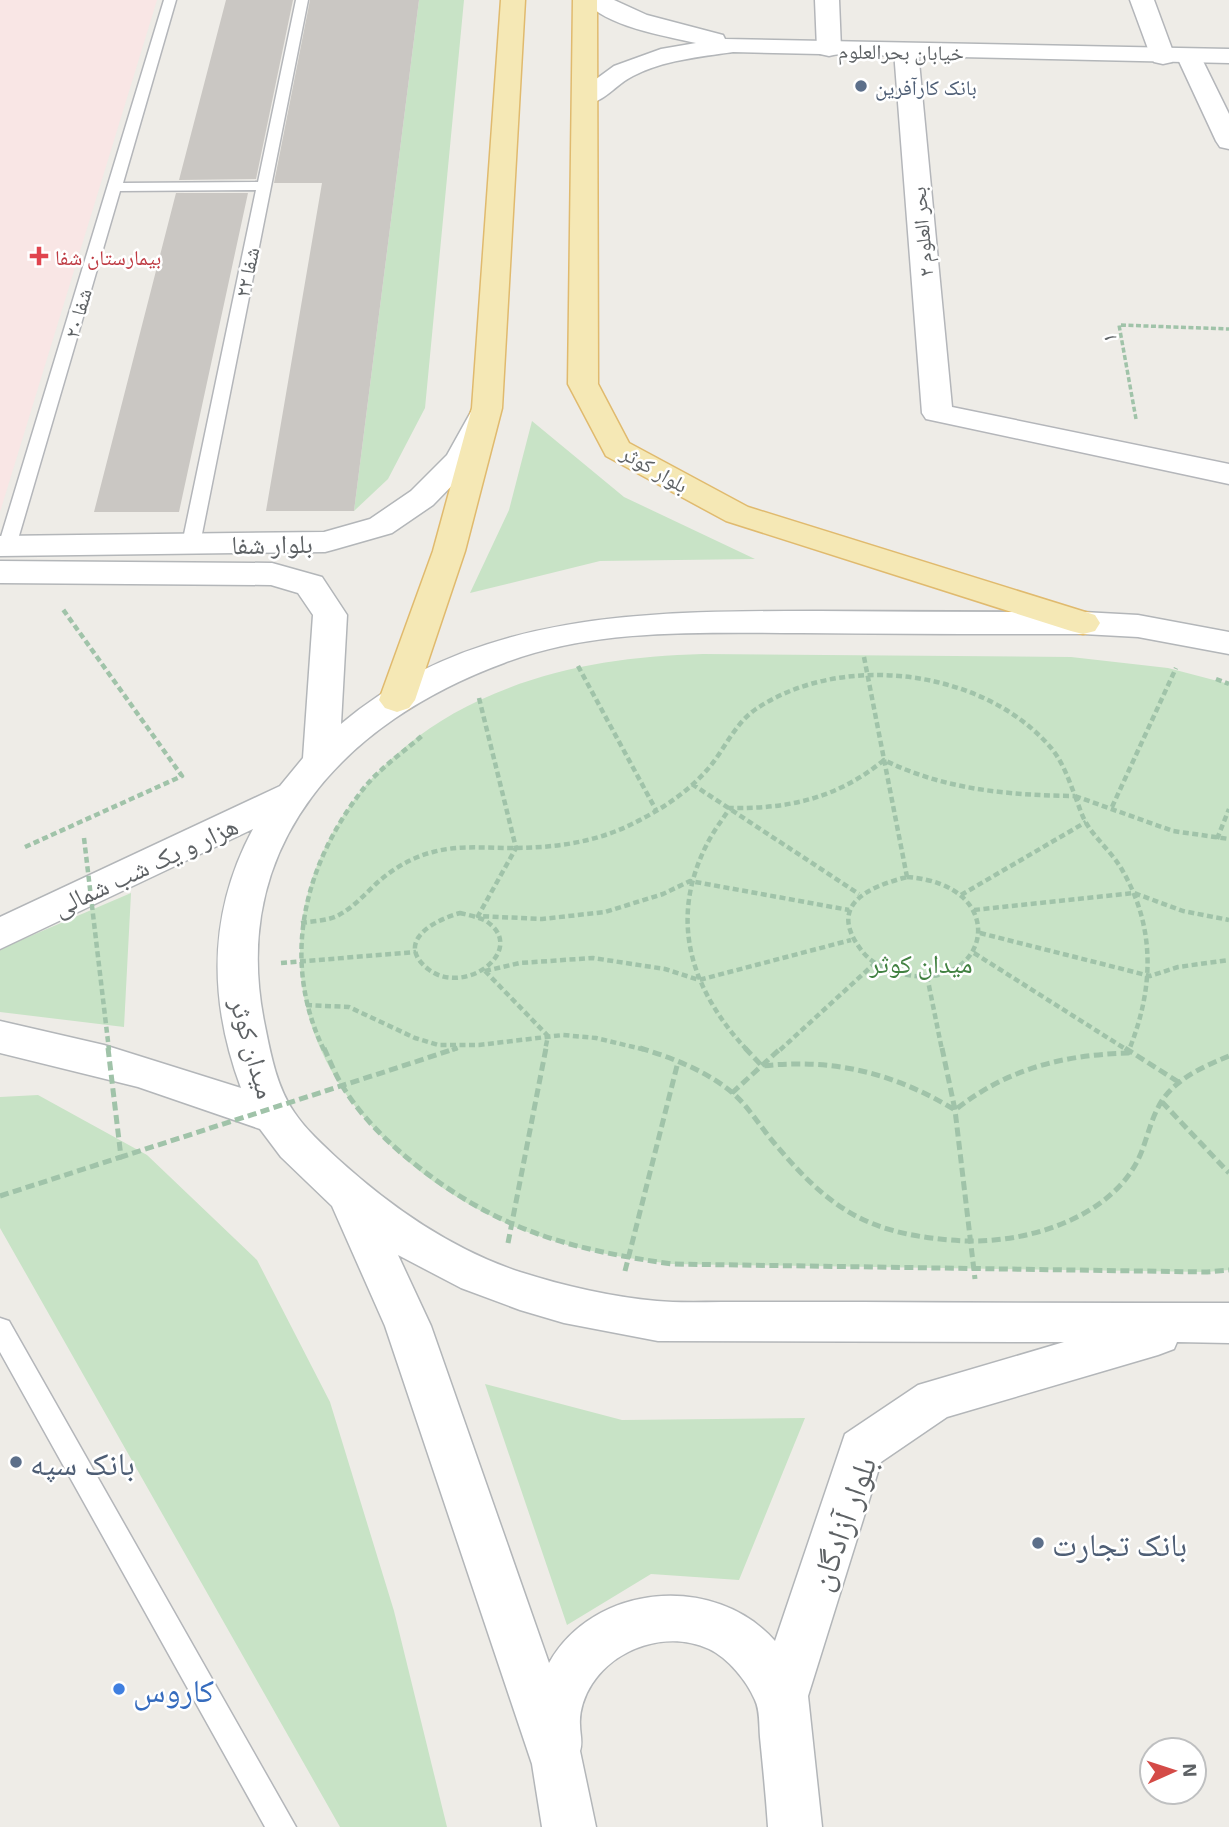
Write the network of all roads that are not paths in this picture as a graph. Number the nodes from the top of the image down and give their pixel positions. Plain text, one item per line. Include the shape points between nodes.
1 (170, 0) edge
2 (302, 0) edge
3 (513, 0) edge
4 (584, 0) edge
5 (597, 0) edge
6 (827, 0) edge
7 (1142, 0) edge
8 (733, 45) junction
9 (829, 49) junction
10 (906, 51) junction
11 (1229, 56) edge
12 (1176, 57) junction
13 (586, 98) junction
14 (1229, 141) edge
15 (263, 186) junction
16 (114, 187) junction
17 (487, 408) junction
18 (1229, 474) edge
19 (191, 544) junction
20 (2, 555) edge
21 (1083, 623) junction
22 (1229, 643) edge
23 (397, 699) junction
24 (321, 761) junction
25 (290, 796) junction
26 (0, 934) edge
27 (0, 1037) edge
28 (274, 1117) junction
29 (351, 1199) junction
30 (1216, 1323) edge
31 (0, 1329) edge
32 (782, 1696) junction
33 (558, 1764) junction
34 (281, 1827) edge
35 (569, 1827) edge
36 (795, 1827) edge

1 - 16 lane, شفا ۲۰
2 - 15 lane, شفا ۲۲
3 - 17 main road
4 - 13 main road, بلوار کوثر
5 - 8 street via 654,26
6 - 9 street
7 - 12 street
8 - 9 street, خیابان بحرالعلوم
8 - 13 street, خیابان بحرالعلوم via 670,54 623,71
9 - 10 street, خیابان بحرالعلوم
10 - 12 street, خیابان بحرالعلوم
10 - 18 street, بحر العلوم ۲ via 937,413
11 - 12 street, خیابان بحرالعلوم
12 - 14 street
13 - 21 main road, بلوار کوثر via 583,384 617,449 737,514
15 - 16 lane
15 - 19 lane, شفا ۲۲
16 - 20 lane, شفا ۲۰
17 - 19 street, بلوار شفا via 460,459 422,498 381,526 325,542
17 - 23 main road via 449,551
19 - 20 street, بلوار شفا
20 - 24 street, بلوار شفا via 38,573 272,574 310,585 330,615
21 - 22 street, میدان کوثر via 1138,626
21 - 23 street, میدان کوثر via 655,623 570,657 471,663
23 - 24 street, میدان کوثر
24 - 25 street, میدان کوثر
25 - 26 street, هزار و یک شب شمالی
25 - 28 street, میدان کوثر via 265,836 247,879 236,924 239,1018
27 - 28 street via 165,1077
28 - 29 street, میدان کوثر
29 - 30 street, میدان کوثر via 400,1236 457,1268 499,1285 613,1315 729,1323
29 - 33 street via 408,1326
30 - 32 street, بلوار آزادگان via 934,1400 862,1449
31 - 34 lane
32 - 33 street via 759,1657 723,1630 680,1616 636,1620 597,1641 568,1675 554,1718
32 - 36 street, بلوار آزادگان
33 - 35 street

